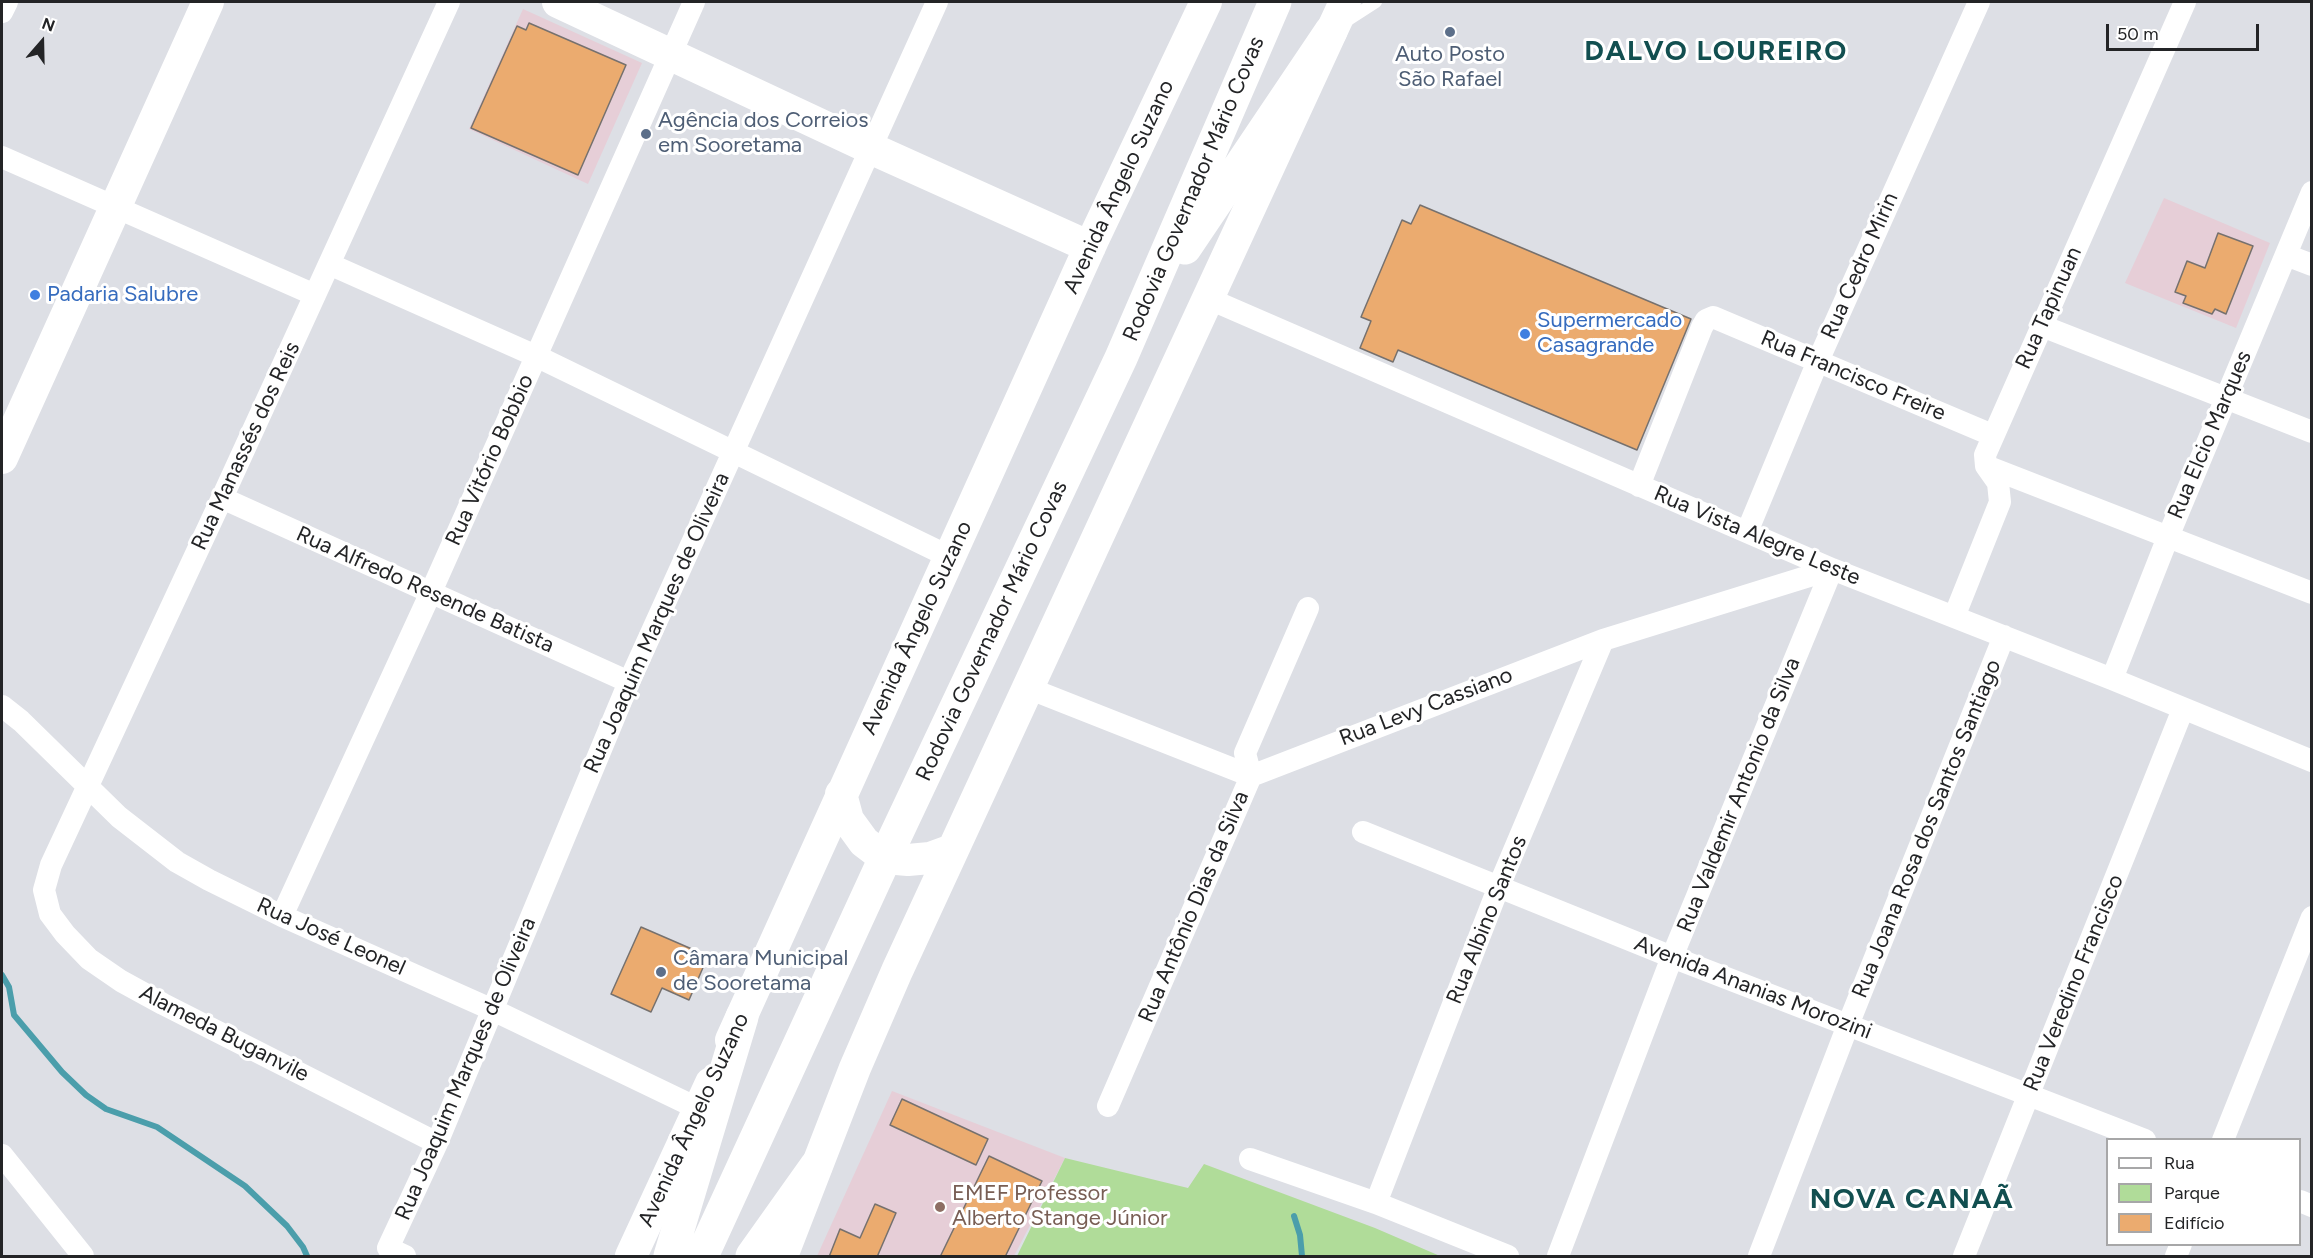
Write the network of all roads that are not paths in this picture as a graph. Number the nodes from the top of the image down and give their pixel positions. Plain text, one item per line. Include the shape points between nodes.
1 (7, 2) edge
2 (208, 2) edge
3 (449, 2) edge
4 (558, 2) edge
5 (694, 2) edge
6 (937, 2) edge
7 (1206, 2) edge
8 (1275, 2) edge
9 (1345, 2) edge
10 (1376, 2) edge
11 (1979, 2) edge
12 (2185, 2) edge
13 (2, 12) edge
14 (1331, 31) junction
15 (669, 54) junction
16 (870, 148) junction
17 (2, 157) edge
18 (2312, 192) edge
19 (116, 207) junction
20 (1090, 248) junction
21 (2286, 255) junction
22 (329, 264) junction
23 (2312, 265) edge
24 (315, 295) junction
25 (1207, 298) junction
26 (2042, 326) junction
27 (536, 356) junction
28 (1121, 358) junction
29 (1818, 361) junction
30 (2225, 399) junction
31 (2312, 432) edge
32 (1992, 435) junction
33 (734, 450) junction
34 (2, 458) edge
35 (1986, 466) junction
36 (1640, 486) junction
37 (222, 498) junction
38 (1747, 532) junction
39 (2168, 537) junction
40 (950, 557) junction
41 (1832, 569) junction
42 (431, 592) junction
43 (2312, 593) edge
44 (1308, 608) dead end
45 (1954, 617) junction
46 (2004, 636) junction
47 (1603, 640) junction
48 (2112, 679) junction
49 (628, 682) junction
50 (1028, 688) junction
51 (2, 706) edge
52 (2184, 709) junction
53 (2312, 761) edge
54 (1251, 776) junction
55 (88, 789) junction
56 (841, 794) junction
57 (1363, 832) dead end
58 (952, 850) junction
59 (885, 858) junction
60 (1499, 886) junction
61 (44, 890) joint
62 (282, 916) junction
63 (2312, 917) edge
64 (1672, 957) junction
65 (493, 1010) junction
66 (742, 1017) junction
67 (1848, 1025) junction
68 (2029, 1095) junction
69 (1108, 1106) dead end
70 (699, 1109) junction
71 (2140, 1138) edge
72 (2224, 1138) edge
73 (437, 1143) junction
74 (2, 1155) edge
75 (1250, 1159) dead end
76 (816, 1167) junction
77 (1376, 1203) junction
78 (397, 1252) edge
79 (83, 1257) edge
80 (631, 1257) edge
81 (670, 1257) edge
82 (702, 1257) edge
83 (752, 1257) edge
84 (782, 1257) edge
85 (1508, 1257) edge
86 (1558, 1257) edge
87 (1759, 1257) edge
88 (1964, 1257) edge

1 - 13 street
2 - 19 main road
3 - 22 street, Rua Manassés dos Reis
4 - 15 main road
5 - 15 street, Rua Vitório Bobbio
6 - 16 street, Rua Joaquim Marques de Oliveira
7 - 20 main road, Avenida Ângelo Suzano
8 - 28 highway, Rodovia Governador Mário Covas
9 - 14 main road
10 - 14 lane
11 - 29 street, Rua Cedro Mirin
12 - 26 street, Rua Tapinuan
14 - 25 main road
14 - 28 highway via 1191,239
15 - 16 main road
15 - 27 street, Rua Vitório Bobbio
16 - 20 main road
16 - 33 street, Rua Joaquim Marques de Oliveira
17 - 19 street
18 - 21 street, Rua Elcio Marques
19 - 24 street
19 - 34 main road
20 - 40 main road, Avenida Ângelo Suzano
21 - 23 street
21 - 30 street, Rua Elcio Marques
22 - 24 street, Rua Manassés dos Reis
22 - 27 street
24 - 37 street, Rua Manassés dos Reis
25 - 36 street, Rua Vista Alegre Leste
25 - 50 main road
26 - 30 street
26 - 32 street, Rua Tapinuan
27 - 33 street
27 - 42 street, Rua Vitório Bobbio
28 - 59 highway, Rodovia Governador Mário Covas
29 - 32 street, Rua Francisco Freire
29 - 36 street, Rua Francisco Freire via 1713,317 1706,320
29 - 38 street, Rua Cedro Mirin
30 - 31 street
30 - 39 street, Rua Elcio Marques
32 - 35 street, Rua Tapinuan via 1985,455
33 - 40 street
33 - 49 street, Rua Joaquim Marques de Oliveira
35 - 39 street
35 - 45 street via 1998,483 2000,502
36 - 38 street, Rua Vista Alegre Leste
37 - 42 street, Rua Alfredo Resende Batista
37 - 55 street, Rua Manassés dos Reis
38 - 41 street, Rua Vista Alegre Leste
39 - 43 street
39 - 48 street, Rua Elcio Marques
40 - 56 main road, Avenida Ângelo Suzano
41 - 45 street, Rua Vista Alegre Leste
41 - 47 street, Rua Levy Cassiano
41 - 64 street, Rua Valdemir Antonio da Silva
42 - 49 street, Rua Alfredo Resende Batista
42 - 62 street, Rua Vitório Bobbio
44 - 54 street, Rua Antônio Dias da Silva via 1245,753
45 - 46 street, Rua Vista Alegre Leste
46 - 48 street, Rua Vista Alegre Leste
46 - 67 street, Rua Joana Rosa dos Santos Santiago
47 - 54 street, Rua Levy Cassiano
47 - 60 street, Rua Albino Santos
48 - 52 street, Rua Vista Alegre Leste
49 - 65 street, Rua Joaquim Marques de Oliveira
50 - 54 street
50 - 58 main road
51 - 55 street, Rua José Leonel
52 - 53 street, Rua Vista Alegre Leste
52 - 68 street, Rua Veredino Francisco
54 - 69 street, Rua Antônio Dias da Silva
55 - 61 street, Rua Manassés dos Reis via 51,865
55 - 62 street, Rua José Leonel via 177,862
56 - 59 main road via 848,820 864,842
56 - 66 main road, Avenida Ângelo Suzano
57 - 60 street, Avenida Ananias Morozini
58 - 59 main road via 919,859
58 - 76 main road via 855,1068
59 - 82 highway, Rodovia Governador Mário Covas
60 - 64 street, Avenida Ananias Morozini
60 - 77 street, Rua Albino Santos
61 - 73 street, Alameda Buganvile via 50,914 64,934 89,959 121,981
62 - 65 street, Rua José Leonel
63 - 72 street
64 - 67 street, Avenida Ananias Morozini
64 - 86 street, Rua Valdemir Antonio da Silva
65 - 70 street, Rua José Leonel
65 - 73 street, Rua Joaquim Marques de Oliveira
66 - 70 main road, Avenida Ângelo Suzano
66 - 81 highway
67 - 68 street, Avenida Ananias Morozini
67 - 87 street, Rua Joana Rosa dos Santos Santiago
68 - 71 street, Avenida Ananias Morozini
68 - 88 street, Rua Veredino Francisco
70 - 80 main road, Avenida Ângelo Suzano
73 - 78 street, Rua Joaquim Marques de Oliveira
74 - 79 street
75 - 77 street
76 - 83 highway
76 - 84 main road
77 - 85 street

